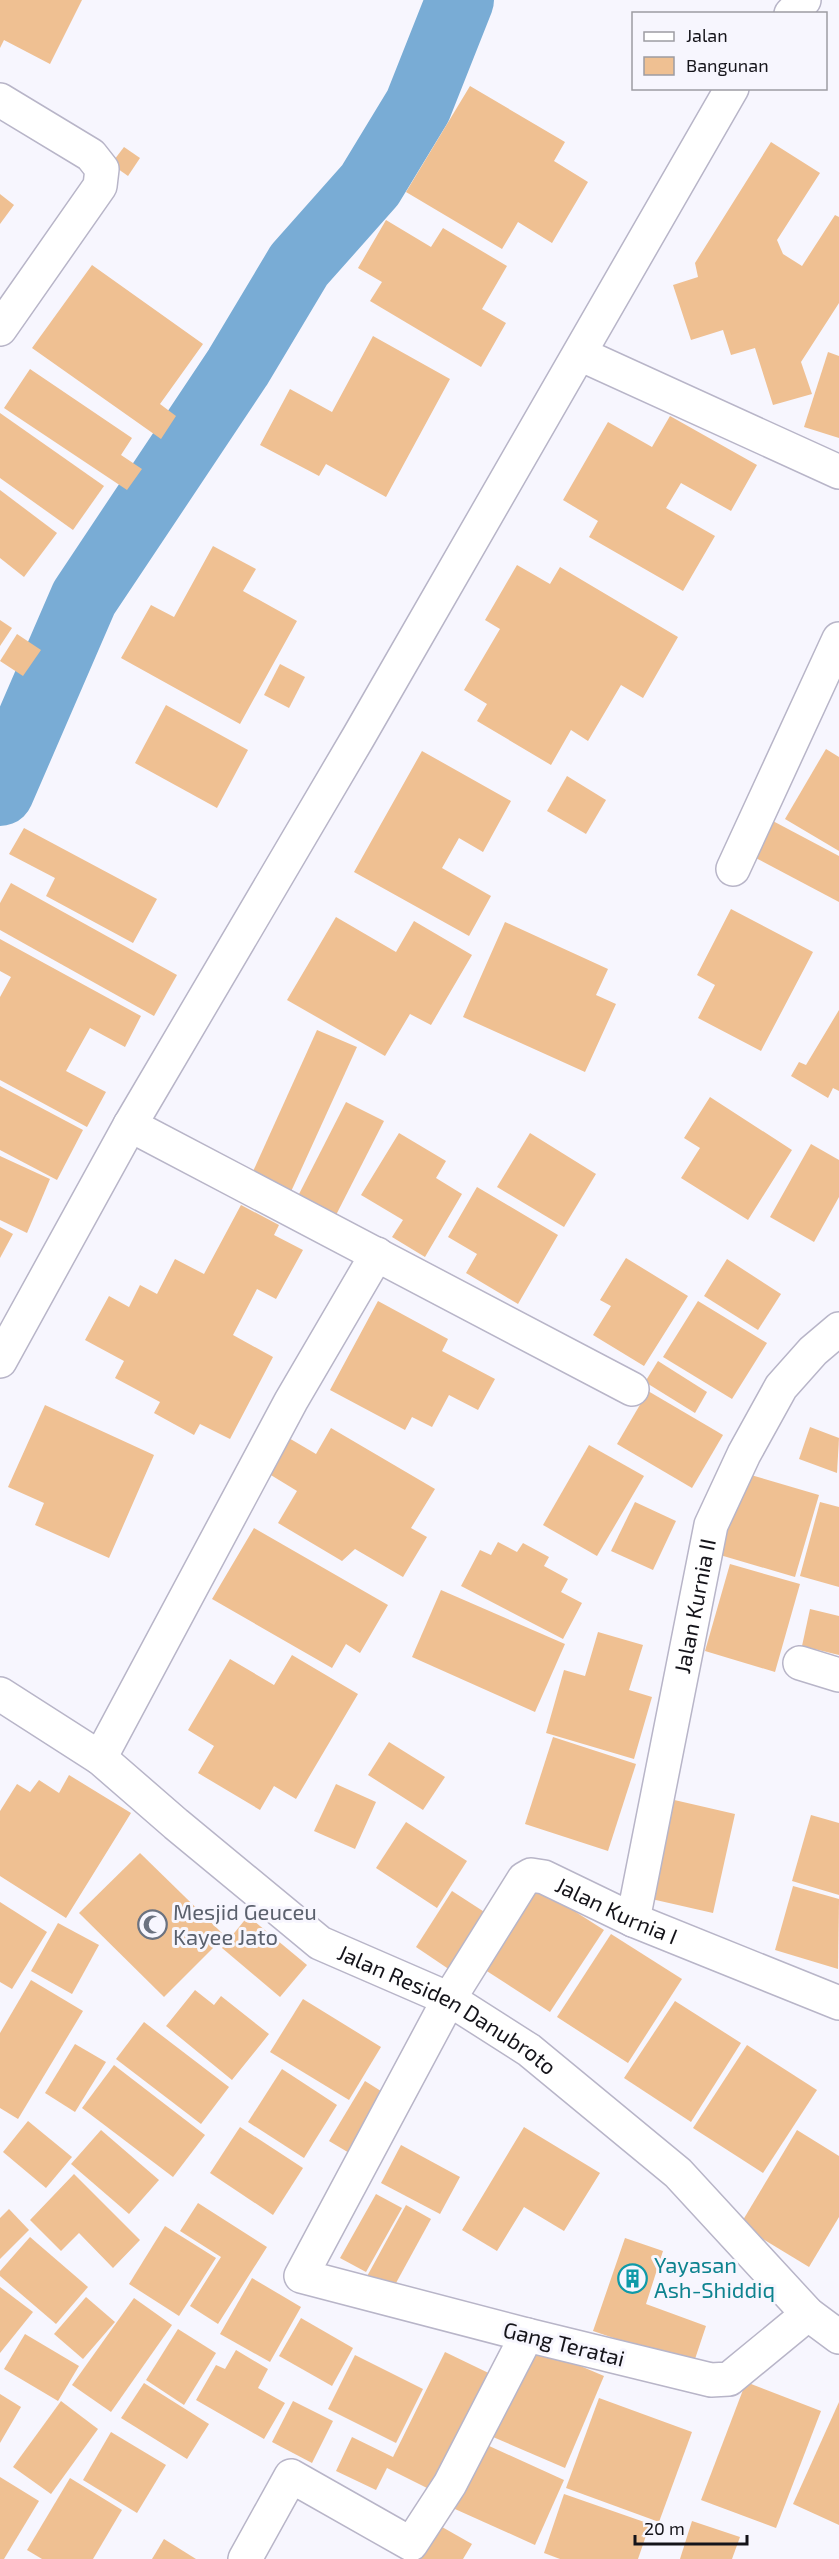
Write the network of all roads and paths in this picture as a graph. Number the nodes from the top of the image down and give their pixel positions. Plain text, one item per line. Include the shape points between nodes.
1 (804, 0) edge
2 (793, 12) edge
3 (731, 90) edge
4 (0, 100) edge
5 (0, 329) edge
6 (580, 354) junction
7 (839, 472) edge
8 (839, 639) edge
9 (733, 869) dead end
10 (130, 1125) junction
11 (377, 1254) junction
12 (839, 1329) edge
13 (0, 1361) edge
14 (632, 1389) dead end
15 (800, 1663) dead end
16 (839, 1675) edge
17 (0, 1694) edge
18 (100, 1758) junction
19 (633, 1920) junction
20 (449, 1999) junction
21 (839, 2003) edge
22 (808, 2314) junction
23 (527, 2335) junction
24 (839, 2337) edge
25 (245, 2559) edge

1 - 2 street
3 - 6 street
4 - 5 street via 91,154 99,162 102,177 100,186
6 - 7 street
6 - 10 street
8 - 9 street
10 - 11 street
10 - 13 street
11 - 14 street
11 - 18 street via 291,1401
12 - 19 street, Jalan Kurnia II via 781,1387 711,1525
15 - 16 street
17 - 18 street, Jalan Residen Danubroto
18 - 20 street, Jalan Residen Danubroto via 320,1943
19 - 20 street, Jalan Kurnia I via 544,1877 531,1875 524,1879
19 - 21 street, Jalan Kurnia I
20 - 22 street, Jalan Residen Danubroto via 530,2050 678,2173
20 - 23 street, Gang Teratai via 301,2276
22 - 23 street, Gang Teratai via 729,2379 711,2380
22 - 24 street, Jalan Residen Danubroto
23 - 25 street via 450,2484 411,2544 291,2476

